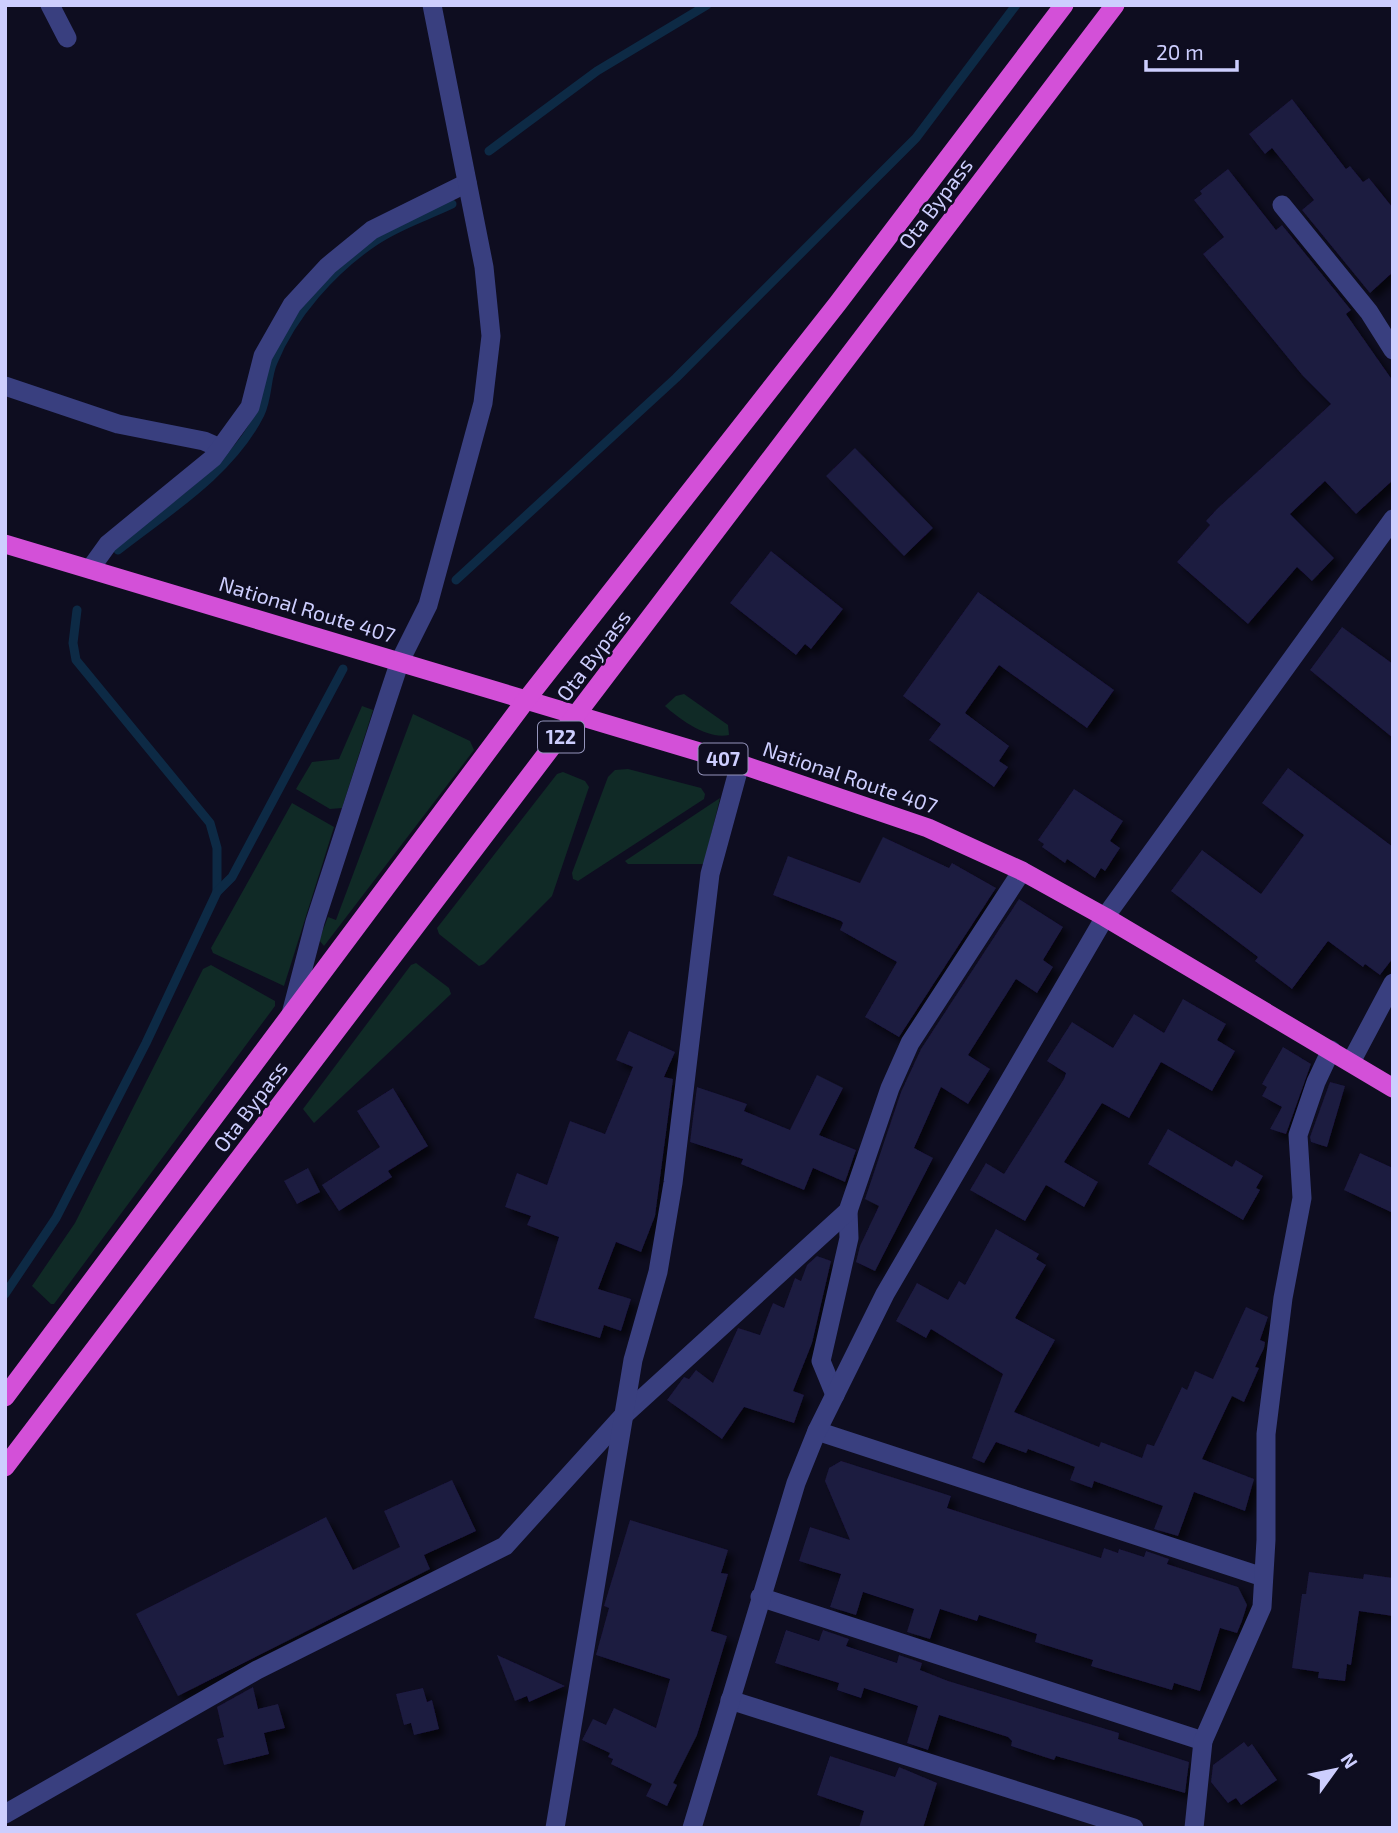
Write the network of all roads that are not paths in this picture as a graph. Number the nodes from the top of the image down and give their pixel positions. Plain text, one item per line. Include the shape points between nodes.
1 (50, 5) edge
2 (432, 5) edge
3 (1064, 5) edge
4 (1115, 5) edge
5 (67, 38) dead end
6 (467, 183) junction
7 (1282, 205) dead end
8 (1393, 350) edge
9 (5, 386) edge
10 (220, 448) junction
11 (1393, 519) edge
12 (5, 544) edge
13 (90, 569) junction
14 (400, 661) junction
15 (526, 700) junction
16 (578, 716) junction
17 (740, 764) junction
18 (1022, 871) junction
19 (1105, 917) junction
20 (1393, 983) edge
21 (290, 1020) junction
22 (1331, 1050) junction
23 (1351, 1062) junction
24 (1393, 1088) edge
25 (848, 1211) junction
26 (835, 1395) junction
27 (5, 1396) edge
28 (623, 1416) junction
29 (817, 1431) junction
30 (5, 1467) edge
31 (1263, 1577) junction
32 (760, 1597) junction
33 (730, 1700) junction
34 (1203, 1741) junction
35 (5, 1814) edge
36 (555, 1828) edge
37 (692, 1828) edge
38 (1134, 1828) edge
39 (1194, 1828) edge

1 - 5 street
2 - 6 street
3 - 15 highway, Ota Bypass / 122 via 838,303
4 - 16 highway, Ota Bypass / 122
6 - 10 street via 372,230 328,266 292,305 263,356 250,407
6 - 14 street via 484,267 491,336 483,403 428,605
7 - 8 street via 1369,312
9 - 10 street via 118,425
10 - 13 street via 202,469 108,544
11 - 19 street
12 - 13 highway, National Route 407 / 407
13 - 14 highway, National Route 407 / 407
14 - 15 highway, National Route 407 / 407
14 - 21 street via 315,922
15 - 16 highway, National Route 407 / 407
15 - 21 highway, Ota Bypass / 122
16 - 17 highway, National Route 407 / 407
16 - 30 highway, Ota Bypass / 122
17 - 18 highway, National Route 407 / 407 via 928,828
17 - 28 street via 710,874 673,1183 658,1272 633,1360
18 - 19 highway, National Route 407 / 407
18 - 25 street via 910,1043
19 - 22 highway, National Route 407 / 407
19 - 26 street via 899,1270
20 - 23 street
21 - 27 highway, Ota Bypass / 122
22 - 23 highway, National Route 407 / 407
22 - 31 street via 1298,1135 1302,1198 1283,1298 1266,1434
23 - 24 highway, National Route 407 / 407
25 - 26 street via 849,1238 821,1361
25 - 28 street
26 - 29 street
28 - 35 street via 505,1546 257,1670
28 - 36 street
29 - 31 street
29 - 32 street
31 - 34 street via 1262,1607
32 - 33 street
32 - 34 street
33 - 37 street
33 - 38 street
34 - 39 street

